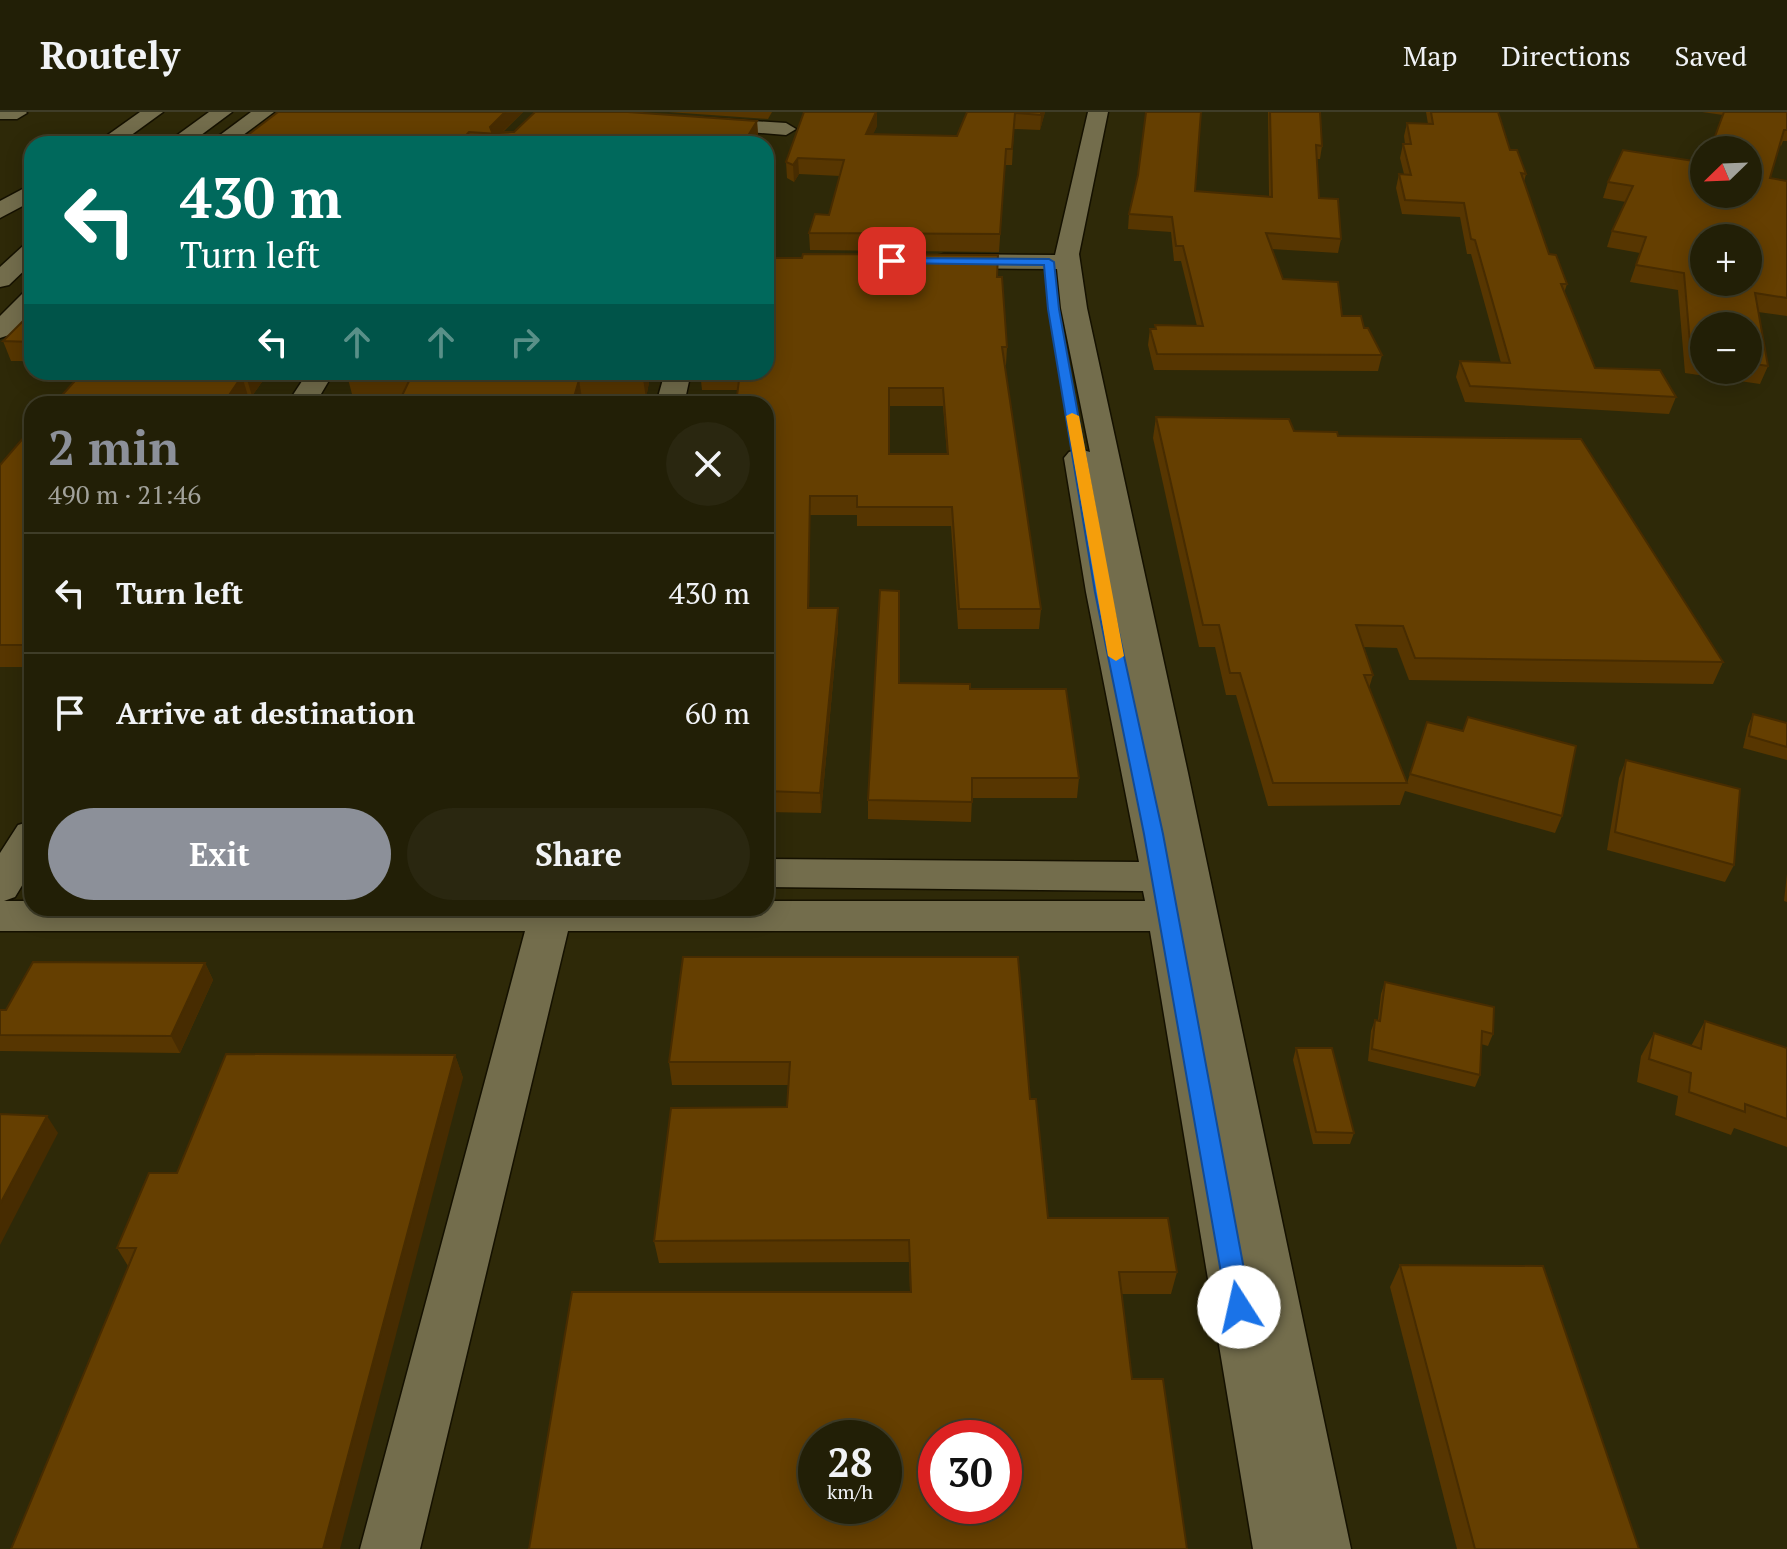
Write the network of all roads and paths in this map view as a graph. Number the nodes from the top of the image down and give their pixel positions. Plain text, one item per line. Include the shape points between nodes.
1 (153, 112) edge
2 (222, 112) edge
3 (264, 112) edge
4 (798, 112) edge
5 (1079, 112) edge
6 (1098, 112) edge
7 (0, 113) edge
8 (17, 113) edge
9 (677, 122) edge
10 (786, 129) junction
11 (117, 136) edge
12 (187, 136) edge
13 (230, 136) edge
14 (774, 147) edge
15 (24, 196) edge
16 (0, 211) edge
17 (24, 258) edge
18 (923, 261) edge
19 (1058, 262) junction
20 (0, 280) edge
21 (24, 306) edge
22 (0, 330) edge
23 (774, 873) edge
24 (1180, 896) junction
25 (774, 906) edge
26 (0, 916) edge
27 (24, 916) edge
28 (550, 916) edge
29 (390, 1549) edge
30 (1283, 1549) edge
31 (1321, 1549) edge

1 - 11 street
2 - 12 street
3 - 13 street
4 - 10 street
5 - 19 street via 1048,251
6 - 19 street via 1067,254
7 - 8 street
9 - 10 street
10 - 14 street
15 - 16 street
17 - 20 street
18 - 19 street
19 - 24 street via 1074,308
21 - 22 street
23 - 24 street
24 - 25 street
24 - 30 street
24 - 31 street via 1233,1107
26 - 27 street
28 - 29 street

